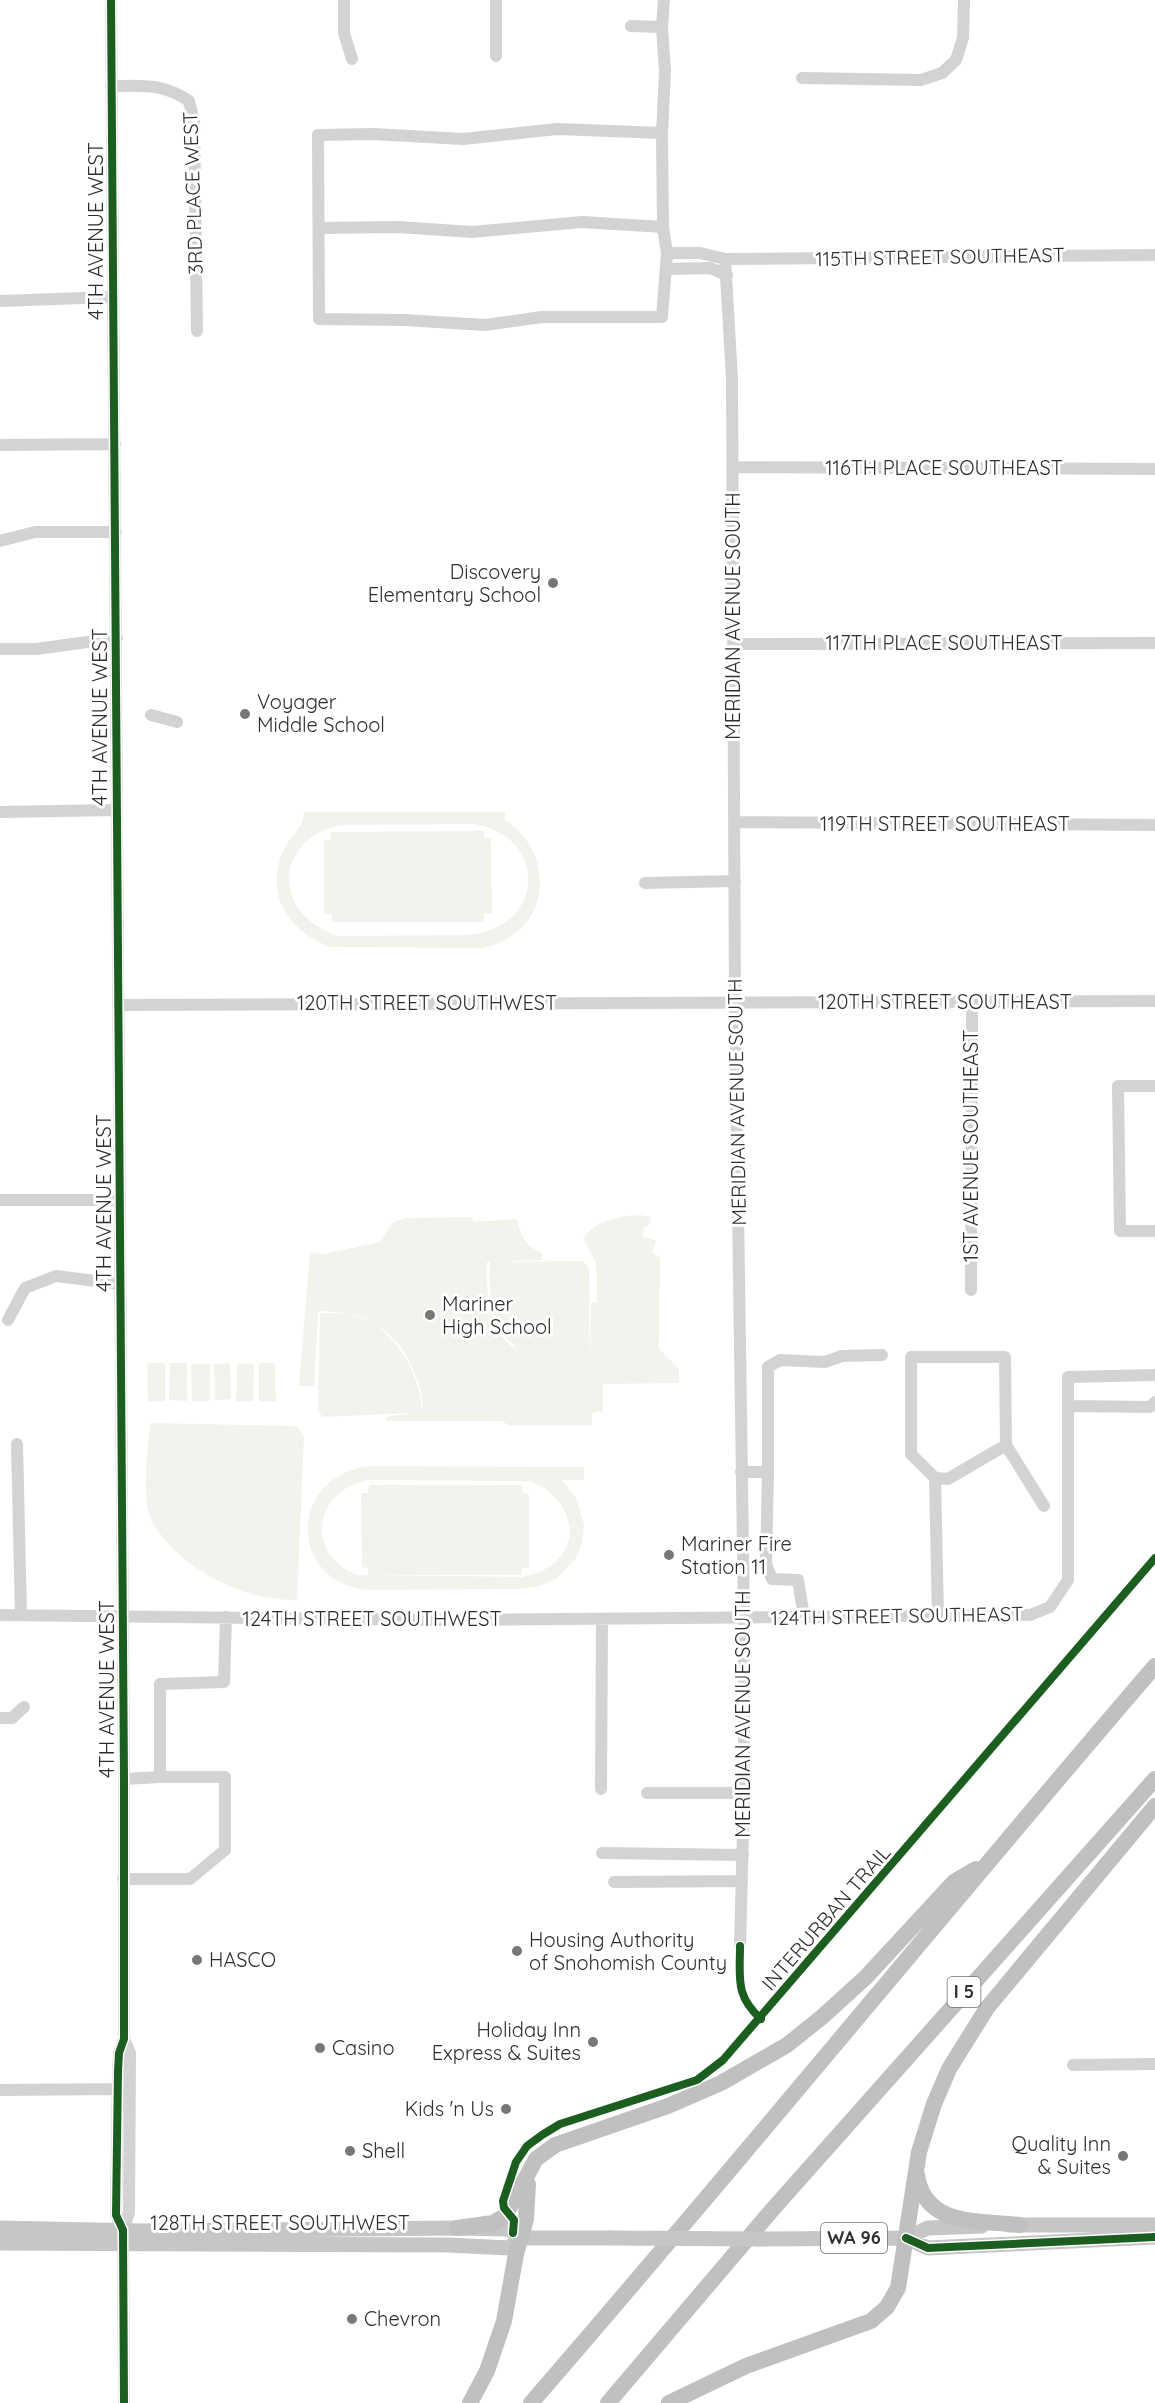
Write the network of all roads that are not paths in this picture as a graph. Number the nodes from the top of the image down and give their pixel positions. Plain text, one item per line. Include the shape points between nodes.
1 (111, 0) edge
2 (344, 0) edge
3 (496, 0) edge
4 (664, 0) edge
5 (964, 0) edge
6 (631, 26) dead end
7 (662, 27) junction
8 (496, 56) dead end
9 (352, 59) dead end
10 (802, 78) dead end
11 (111, 86) junction
12 (662, 133) junction
13 (663, 227) junction
14 (319, 228) junction
15 (667, 253) junction
16 (1155, 255) edge
17 (724, 259) junction
18 (667, 269) junction
19 (728, 275) junction
20 (111, 297) junction
21 (0, 301) edge
22 (197, 331) dead end
23 (115, 444) junction
24 (0, 445) edge
25 (732, 467) junction
26 (1155, 469) edge
27 (116, 532) junction
28 (0, 541) edge
29 (117, 638) junction
30 (1155, 643) edge
31 (733, 644) junction
32 (0, 649) edge
33 (151, 715) dead end
34 (177, 722) dead end
35 (117, 810) junction
36 (0, 812) edge
37 (734, 822) junction
38 (1155, 825) edge
39 (735, 881) junction
40 (645, 883) dead end
41 (972, 1001) junction
42 (1155, 1001) edge
43 (735, 1004) junction
44 (119, 1005) junction
45 (1155, 1086) edge
46 (0, 1200) edge
47 (120, 1200) junction
48 (1155, 1231) edge
49 (120, 1284) junction
50 (971, 1290) dead end
51 (8, 1320) dead end
52 (882, 1355) dead end
53 (1155, 1375) edge
54 (1155, 1402) edge
55 (1068, 1406) junction
56 (17, 1444) dead end
57 (1006, 1445) junction
58 (741, 1472) junction
59 (768, 1472) junction
60 (935, 1478) junction
61 (1044, 1506) dead end
62 (0, 1615) edge
63 (21, 1615) junction
64 (123, 1616) junction
65 (938, 1616) junction
66 (226, 1617) junction
67 (804, 1617) junction
68 (744, 1618) junction
69 (602, 1619) junction
70 (1155, 1666) edge
71 (24, 1707) dead end
72 (0, 1718) edge
73 (160, 1777) junction
74 (124, 1779) junction
75 (1155, 1779) edge
76 (601, 1789) dead end
77 (647, 1793) dead end
78 (744, 1793) junction
79 (1155, 1806) edge
80 (602, 1853) dead end
81 (743, 1855) junction
82 (987, 1862) junction
83 (123, 1879) junction
84 (742, 1881) junction
85 (614, 1882) dead end
86 (740, 1946) dead end
87 (124, 2039) junction
88 (1155, 2064) edge
89 (1074, 2065) dead end
90 (118, 2089) junction
91 (0, 2090) edge
92 (916, 2168) junction
93 (531, 2171) junction
94 (1020, 2225) junction
95 (1155, 2225) edge
96 (0, 2228) edge
97 (457, 2228) junction
98 (1155, 2230) edge
99 (123, 2237) junction
100 (1155, 2237) edge
101 (520, 2238) junction
102 (906, 2238) junction
103 (1097, 2238) junction
104 (0, 2243) edge
105 (124, 2403) edge
106 (470, 2403) edge
107 (531, 2403) edge
108 (608, 2403) edge
109 (669, 2403) edge

1 - 11 street, 4TH AVENUE WEST
2 - 9 street via 345,33
3 - 8 street
4 - 7 street
5 - 10 street via 963,38 956,60 942,73 921,80
6 - 7 street
7 - 12 street
11 - 20 street, 4TH AVENUE WEST
11 - 22 street, 3RD PLACE WEST via 171,89 189,101 195,121
12 - 13 street
12 - 14 street via 557,129 463,139 318,135
13 - 14 street via 582,222 472,232 398,227
13 - 15 street
14 - 18 street via 319,319 485,325 562,316 662,317
15 - 17 street, 115TH STREET SOUTHEAST via 700,253
15 - 18 street
16 - 17 street, 115TH STREET SOUTHEAST
17 - 19 street, MERIDIAN AVENUE SOUTH
18 - 19 street via 710,268
19 - 25 street, MERIDIAN AVENUE SOUTH
20 - 21 street
20 - 23 street, 4TH AVENUE WEST
23 - 24 street
23 - 27 street, 4TH AVENUE WEST
25 - 26 street, 116TH PLACE SOUTHEAST
25 - 31 street, MERIDIAN AVENUE SOUTH
27 - 28 street via 35,532
27 - 29 street, 4TH AVENUE WEST
29 - 32 street
29 - 35 street, 4TH AVENUE WEST
30 - 31 street, 117TH PLACE SOUTHEAST
31 - 37 street, MERIDIAN AVENUE SOUTH
33 - 34 street
35 - 36 street
35 - 44 street, 4TH AVENUE WEST
37 - 38 street, 119TH STREET SOUTHEAST
37 - 39 street, MERIDIAN AVENUE SOUTH
39 - 40 street
39 - 43 street, MERIDIAN AVENUE SOUTH
41 - 42 street, 120TH STREET SOUTHEAST
41 - 43 street, 120TH STREET SOUTHEAST
41 - 50 street, 1ST AVENUE SOUTHEAST
43 - 44 street, 120TH STREET SOUTHWEST
43 - 58 street, MERIDIAN AVENUE SOUTH
44 - 47 street, 4TH AVENUE WEST
45 - 48 street via 1118,1086 1120,1231
46 - 47 street
47 - 49 street, 4TH AVENUE WEST
49 - 51 street via 56,1276 25,1288
49 - 64 street, 4TH AVENUE WEST
52 - 59 street via 842,1356 825,1362 780,1360 768,1367
53 - 55 street via 1068,1377
54 - 55 street via 1150,1407
55 - 65 street, 124TH STREET SOUTHEAST via 1068,1580 1050,1607 1030,1615
56 - 63 street
57 - 60 street via 948,1479
57 - 60 street via 1005,1357 911,1358 911,1454
57 - 61 street
58 - 59 street
58 - 68 street, MERIDIAN AVENUE SOUTH
59 - 67 street via 766,1564 772,1579 798,1580
60 - 65 street
62 - 63 street, 124TH STREET SOUTHWEST
63 - 64 street, 124TH STREET SOUTHWEST
64 - 66 street, 124TH STREET SOUTHWEST
64 - 74 street, 4TH AVENUE WEST
65 - 67 street, 124TH STREET SOUTHEAST
66 - 69 street, 124TH STREET SOUTHWEST
66 - 73 street via 224,1682 160,1684
67 - 68 street, 124TH STREET SOUTHEAST
68 - 69 street, 124TH STREET SOUTHWEST
68 - 78 street, MERIDIAN AVENUE SOUTH
69 - 76 street
70 - 82 highway
71 - 72 street via 12,1718
73 - 74 street
73 - 83 street via 225,1777 225,1850 190,1879
74 - 83 street, 4TH AVENUE WEST
75 - 108 highway, I 5 via 772,2210
77 - 78 street
78 - 81 street, MERIDIAN AVENUE SOUTH
79 - 92 highway via 974,2027 940,2089
80 - 81 street
81 - 84 street, MERIDIAN AVENUE SOUTH
82 - 93 highway via 954,1882 866,1977 787,2045 696,2094 555,2145 537,2159
82 - 107 highway
83 - 87 street, 4TH AVENUE WEST
84 - 85 street
84 - 86 street, MERIDIAN AVENUE SOUTH
87 - 90 street, 4TH AVENUE WEST via 119,2053
87 - 99 street, 4TH AVENUE WEST via 130,2053 129,2213
88 - 89 street
90 - 91 street
90 - 99 street, 4TH AVENUE WEST via 116,2215
92 - 94 highway via 921,2193 937,2212
92 - 102 highway
93 - 97 highway via 505,2216 493,2223
93 - 101 highway
94 - 95 main road, WA 96
94 - 102 main road, WA 96 via 928,2228
96 - 99 main road, 128TH STREET SOUTHWEST
97 - 99 main road, 128TH STREET SOUTHWEST
97 - 101 main road, 128TH STREET SOUTHWEST via 508,2229
98 - 103 main road via 1112,2231
99 - 101 main road, 128TH STREET SOUTHWEST via 509,2248
99 - 104 main road, 128TH STREET SOUTHWEST
99 - 105 street, 4TH AVENUE WEST
100 - 103 main road, WA 96
101 - 102 main road, 128TH STREET SOUTHWEST / WA 96, bridge
101 - 106 highway via 500,2337
102 - 103 main road, WA 96 via 928,2248
102 - 109 highway via 898,2288 887,2307 872,2321 746,2366

